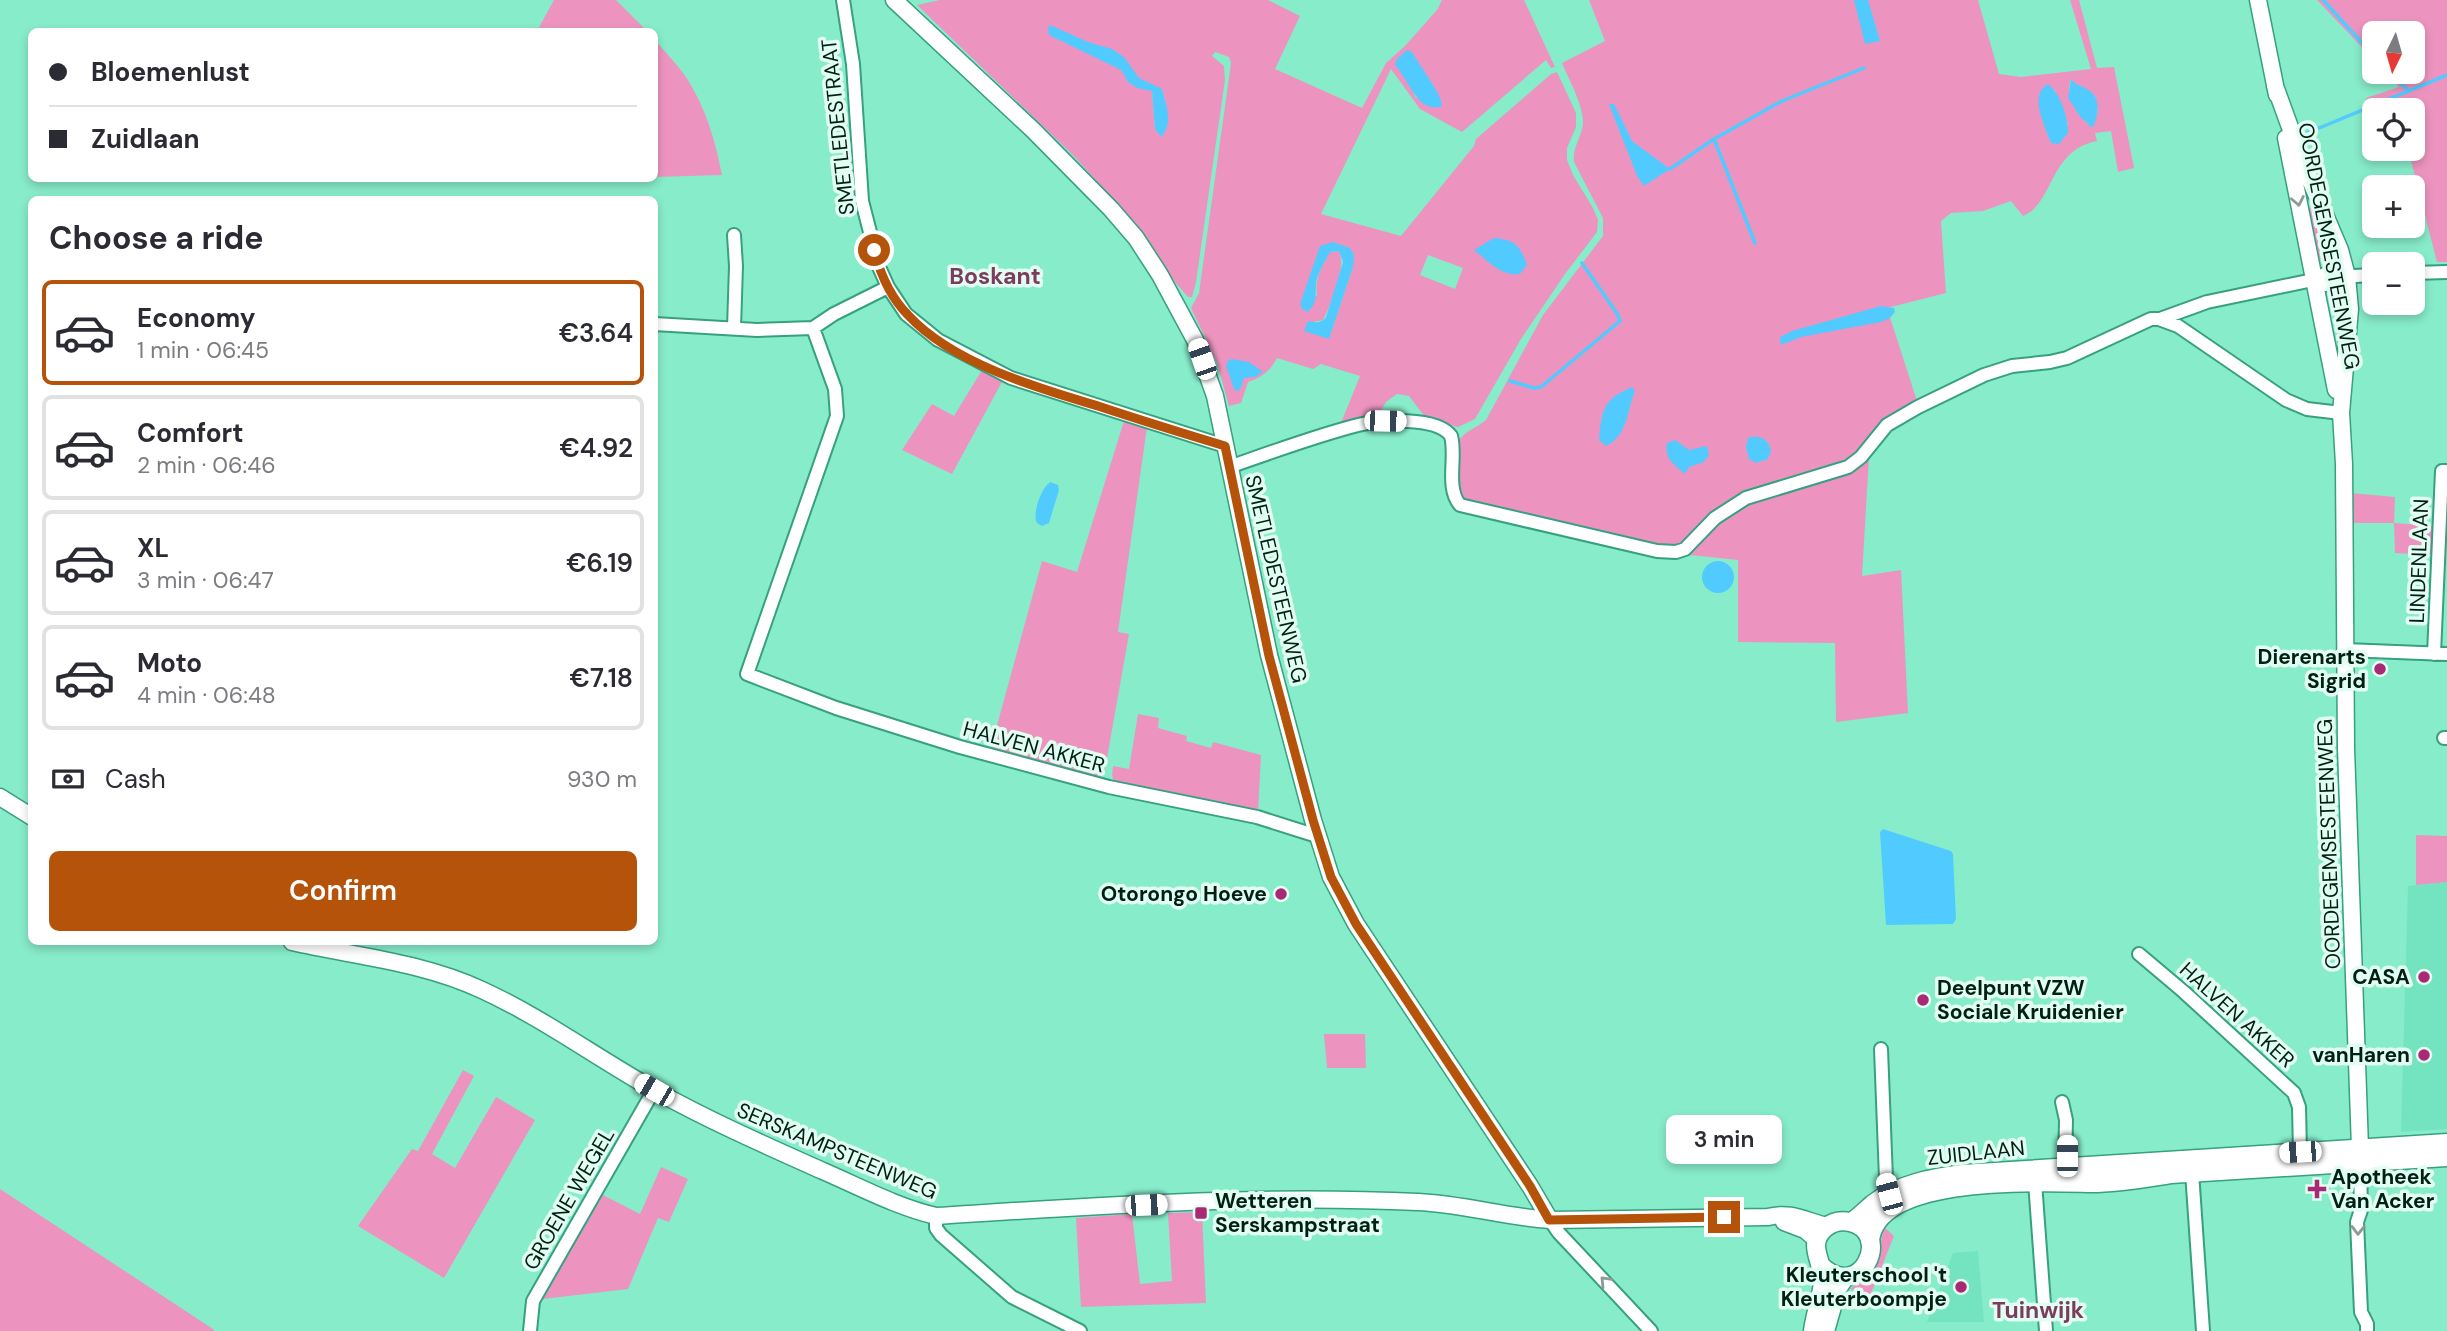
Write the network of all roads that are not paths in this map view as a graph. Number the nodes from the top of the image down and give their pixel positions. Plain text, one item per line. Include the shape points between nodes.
1 (843, 0) edge
2 (894, 0) edge
3 (2258, 0) edge
4 (2275, 86) junction
5 (734, 235) dead end
6 (2447, 272) edge
7 (2425, 273) edge
8 (2362, 275) edge
9 (2347, 276) junction
10 (2314, 280) junction
11 (888, 287) junction
12 (2159, 319) junction
13 (658, 324) edge
14 (734, 328) junction
15 (813, 328) junction
16 (2341, 413) junction
17 (1225, 446) junction
18 (1229, 467) junction
19 (2444, 471) edge
20 (2345, 650) junction
21 (2441, 654) edge
22 (0, 797) edge
23 (28, 814) edge
24 (1317, 836) junction
25 (306, 945) edge
26 (2139, 954) dead end
27 (1881, 1049) dead end
28 (654, 1090) junction
29 (2062, 1102) dead end
30 (2447, 1146) edge
31 (2300, 1152) junction
32 (2360, 1156) junction
33 (2447, 1157) edge
34 (2158, 1161) junction
35 (2386, 1161) junction
36 (2065, 1167) junction
37 (2192, 1172) junction
38 (2116, 1181) junction
39 (2035, 1182) junction
40 (1889, 1194) junction
41 (936, 1216) junction
42 (1549, 1220) junction
43 (1852, 1222) junction
44 (1822, 1233) junction
45 (1870, 1241) junction
46 (1820, 1265) junction
47 (1845, 1277) junction
48 (530, 1331) edge
49 (1080, 1331) edge
50 (1651, 1331) edge
51 (1813, 1331) edge
52 (1825, 1331) edge
53 (2046, 1331) edge
54 (2203, 1331) edge
55 (2367, 1331) edge

1 - 11 street, SMETLEDESTRAAT via 853,64 862,201 878,267
2 - 17 street, SMETLEDESTEENWEG via 1033,130 1136,238 1195,340 1215,396
3 - 4 street, OORDEGEMSESTEENWEG
4 - 9 street, OORDEGEMSESTEENWEG
4 -> 10 street, OORDEGEMSESTEENWEG
5 - 14 street
6 - 7 street
8 - 9 street
9 - 10 street via 2337,272
9 - 16 street, OORDEGEMSESTEENWEG via 2350,309
10 - 12 street via 2207,302
10 - 16 street, OORDEGEMSESTEENWEG
11 - 15 street
11 - 17 street, SMETLEDESTRAAT via 923,330 1011,378
12 - 16 street via 2178,326 2286,400 2307,409
12 - 18 street via 2067,358 1984,375 1887,425 1848,467 1746,498 1714,518 1685,549 1676,552 1460,505 1454,496 1451,436 1431,425 1385,421 1359,425
13 - 14 street
14 - 15 street
15 - 24 street, HALVEN AKKER via 835,389 837,416 747,674 960,747 1109,787 1257,817
16 - 20 street, OORDEGEMSESTEENWEG
17 - 18 street, SMETLEDESTEENWEG
18 - 24 street, SMETLEDESTEENWEG via 1269,656
19 - 21 street, LINDENLAAN
20 - 21 street, LINDENLAAN
20 - 32 street, OORDEGEMSESTEENWEG
22 - 23 street
24 - 42 street, SMETLEDESTEENWEG via 1356,924
25 - 28 street, SERSKAMPSTEENWEG via 463,982 544,1023
26 - 31 street, HALVEN AKKER via 2294,1093 2299,1107
27 - 40 street
28 - 41 street, SERSKAMPSTEENWEG via 731,1130
28 - 48 street, GROENE WEGEL via 533,1301
29 - 36 street via 2067,1131
30 - 32 main road, ZUIDLAAN
30 - 35 main road, ZUIDLAAN via 2396,1154
31 - 32 main road, ZUIDLAAN
31 - 34 main road, ZUIDLAAN
32 - 35 main road, ZUIDLAAN
32 - 37 main road, ZUIDLAAN via 2293,1160 2281,1168
32 -> 55 street, OORDEGEMSESTEENWEG via 2357,1222 2361,1312
33 - 35 main road, ZUIDLAAN
34 - 36 main road, ZUIDLAAN
34 - 38 main road, ZUIDLAAN via 2116,1168 2112,1173
36 - 40 main road, ZUIDLAAN via 1939,1177
37 - 38 main road, ZUIDLAAN
37 - 54 street
38 - 39 main road, ZUIDLAAN
39 - 45 main road, ZUIDLAAN via 1959,1186 1923,1194 1879,1217
39 - 53 street
40 - 43 main road, ZUIDLAAN
41 - 42 street, SERSKAMPSTEENWEG via 1313,1200 1424,1202
41 - 49 street via 941,1235 1012,1297
42 - 44 street via 1768,1217
50 -> 42 street
43 - 44 main road via 1839,1221
43 - 45 main road
44 - 46 main road via 1815,1251
45 - 47 main road via 1871,1253 1863,1270
46 - 47 main road
46 - 51 main road via 1823,1284
47 - 52 main road

